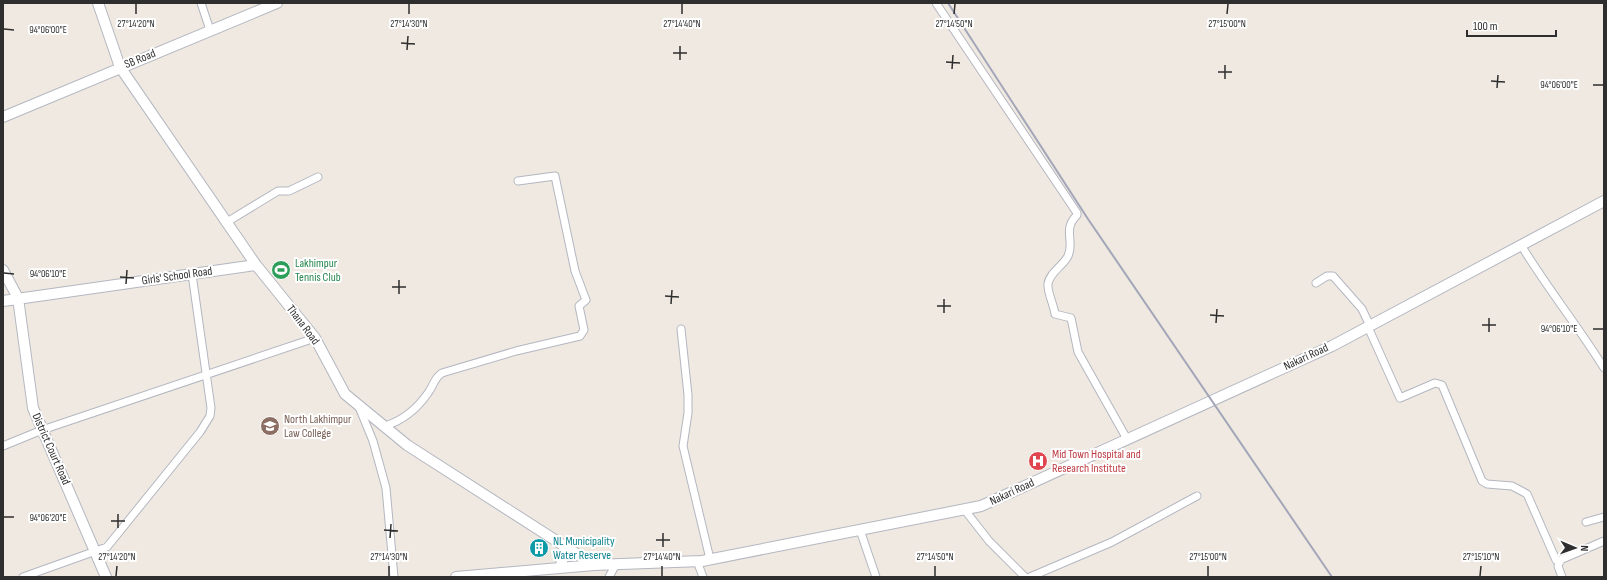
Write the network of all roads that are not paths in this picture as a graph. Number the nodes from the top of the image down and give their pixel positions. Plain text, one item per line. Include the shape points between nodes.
1 (98, 3) edge
2 (201, 3) edge
3 (277, 3) edge
4 (936, 3) edge
5 (210, 30) junction
6 (120, 67) junction
7 (3, 116) edge
8 (318, 177) dead end
9 (518, 181) dead end
10 (1604, 201) edge
11 (227, 222) junction
12 (1521, 245) junction
13 (256, 265) junction
14 (3, 270) edge
15 (192, 274) junction
16 (1316, 283) dead end
17 (18, 298) junction
18 (3, 301) edge
19 (1369, 326) junction
20 (680, 329) dead end
21 (315, 338) junction
22 (1604, 368) edge
23 (207, 375) junction
24 (358, 405) junction
25 (385, 426) junction
26 (42, 430) junction
27 (1127, 439) junction
28 (3, 446) edge
29 (1197, 496) dead end
30 (964, 509) junction
31 (1604, 517) edge
32 (1586, 522) dead end
33 (860, 530) junction
34 (1604, 541) edge
35 (566, 547) junction
36 (96, 551) junction
37 (710, 559) junction
38 (697, 561) junction
39 (1560, 562) junction
40 (616, 564) junction
41 (594, 565) junction
42 (560, 568) junction
43 (23, 577) edge
44 (106, 577) edge
45 (394, 577) edge
46 (456, 577) edge
47 (609, 577) edge
48 (703, 577) edge
49 (876, 577) edge
50 (1025, 577) edge
51 (1030, 577) edge
52 (1562, 577) edge

1 - 6 street, Thana Road
2 - 5 street
3 - 5 street, SB Road
4 - 27 street via 1077,213 1070,223 1068,233 1069,256 1048,284 1056,314 1071,318 1078,352
5 - 6 street, SB Road
6 - 7 street, SB Road
6 - 11 street, Thana Road
8 - 11 street via 289,191 278,192
9 - 25 street via 555,176 575,271 586,300 579,306 584,330 580,336 516,351 442,373 436,377 429,392 411,414
10 - 12 street, Nakari Road
11 - 13 street, Thana Road
12 - 19 street, Nakari Road
12 - 22 street via 1540,277 1584,336
13 - 15 street, Girls' School Road
13 - 21 street, Thana Road
14 - 17 street, District Court Road
15 - 17 street, Girls' School Road
15 - 23 street
16 - 19 street via 1327,276 1333,276 1362,309
17 - 18 street, Girls' School Road
17 - 26 street, District Court Road via 33,408
19 - 27 street, Nakari Road via 1332,346
19 - 39 street via 1400,398 1435,383 1442,386 1482,481 1487,484 1512,486 1527,494 1556,560
20 - 37 street via 688,395 683,446
21 - 23 street
21 - 24 street, Thana Road via 345,394
23 - 26 street
23 - 36 street via 211,408 210,416 200,432 108,547
24 - 25 street, Thana Road
24 - 45 street via 373,441 386,488
25 - 35 street, Thana Road via 407,445
26 - 28 street
26 - 36 street, District Court Road
27 - 30 street, Nakari Road via 981,506
29 - 51 street via 1112,542
30 - 33 street, Nakari Road
30 - 50 street via 989,541
31 - 32 street
33 - 37 street, Nakari Road
33 - 49 street
34 - 39 street
35 - 41 street, Thana Road
35 - 42 street
36 - 43 street
36 - 44 street, District Court Road
37 - 38 street, Nakari Road
38 - 40 street, Nakari Road
38 - 48 street
39 - 52 street via 1558,566
40 - 41 street, Nakari Road
40 - 47 street
41 - 42 street, Nakari Road
42 - 46 street, Nakari Road

